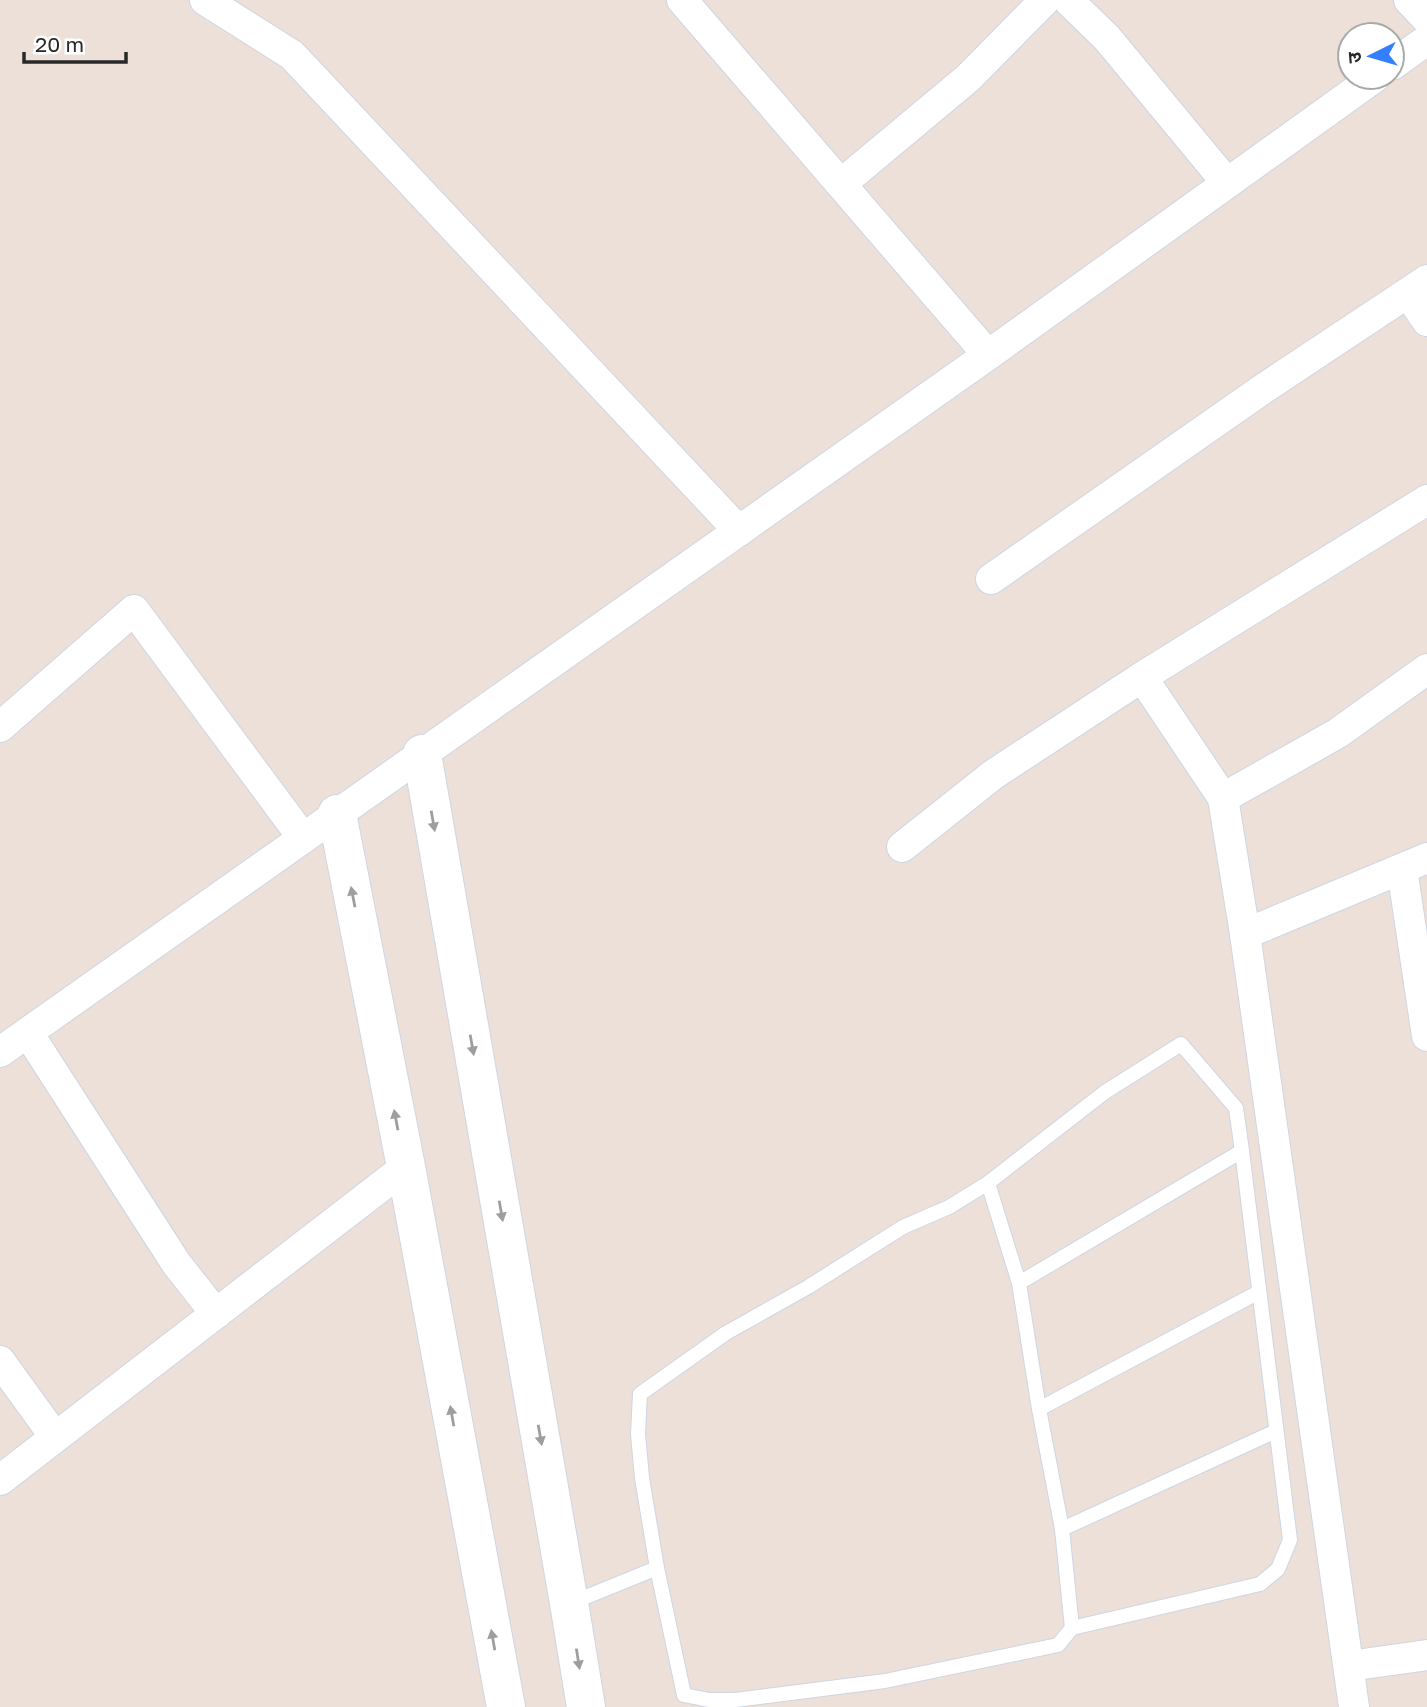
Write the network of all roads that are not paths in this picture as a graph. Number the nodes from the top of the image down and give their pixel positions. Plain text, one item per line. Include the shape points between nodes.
1 (205, 0) edge
2 (682, 0) edge
3 (1045, 0) edge
4 (1068, 0) edge
5 (1409, 0) edge
6 (1427, 19) edge
7 (1427, 40) edge
8 (1406, 55) edge
9 (1355, 91) edge
10 (1227, 183) junction
11 (841, 184) junction
12 (1418, 286) edge
13 (1427, 321) edge
14 (988, 355) junction
15 (1427, 500) edge
16 (738, 531) junction
17 (991, 579) dead end
18 (1427, 669) edge
19 (1142, 677) junction
20 (2, 721) edge
21 (422, 754) junction
22 (1223, 798) junction
23 (337, 814) junction
24 (303, 838) junction
25 (902, 847) dead end
26 (1414, 864) edge
27 (1245, 934) junction
28 (27, 1033) junction
29 (1427, 1036) edge
30 (0, 1052) edge
31 (1242, 1151) junction
32 (406, 1167) junction
33 (988, 1183) junction
34 (1019, 1283) junction
35 (1259, 1292) junction
36 (216, 1314) junction
37 (0, 1361) edge
38 (1039, 1409) junction
39 (1276, 1431) junction
40 (55, 1437) junction
41 (0, 1480) edge
42 (1062, 1530) junction
43 (657, 1567) junction
44 (569, 1603) junction
45 (1072, 1628) junction
46 (1427, 1655) edge
47 (1349, 1666) junction
48 (506, 1707) edge
49 (586, 1707) edge
50 (1354, 1707) edge

1 - 16 street via 292,55
2 - 11 street
3 - 11 street via 968,78
4 - 10 street via 1107,38
5 - 6 street
7 - 8 street
9 - 10 street
10 - 14 street
11 - 14 street
12 - 13 street
12 - 17 street
14 - 16 street
15 - 19 street
16 - 21 street
18 - 22 street via 1339,733
19 - 22 street
19 - 25 street via 995,774
20 - 24 street via 134,610
21 - 23 street
21 -> 44 street
22 - 27 street
23 - 24 street
32 -> 23 street
24 - 28 street
26 - 27 street
26 - 29 street
27 - 47 street
28 - 30 street
28 - 36 street via 176,1263
31 - 33 lane via 1236,1108 1181,1044 1105,1093
31 - 34 lane
31 - 35 lane
32 - 36 street
48 -> 32 street
33 - 34 lane
33 - 43 lane via 903,1227 726,1333 640,1394 642,1478
34 - 38 lane
35 - 38 lane
35 - 39 lane
36 - 40 street
37 - 40 street
38 - 42 lane
39 - 42 lane
39 - 45 lane via 1290,1540 1278,1569 1260,1584
40 - 41 street
42 - 45 lane
43 - 44 lane
43 - 45 lane via 684,1695 709,1700 885,1681 1058,1645
44 -> 49 street
46 - 47 street
47 - 50 street

